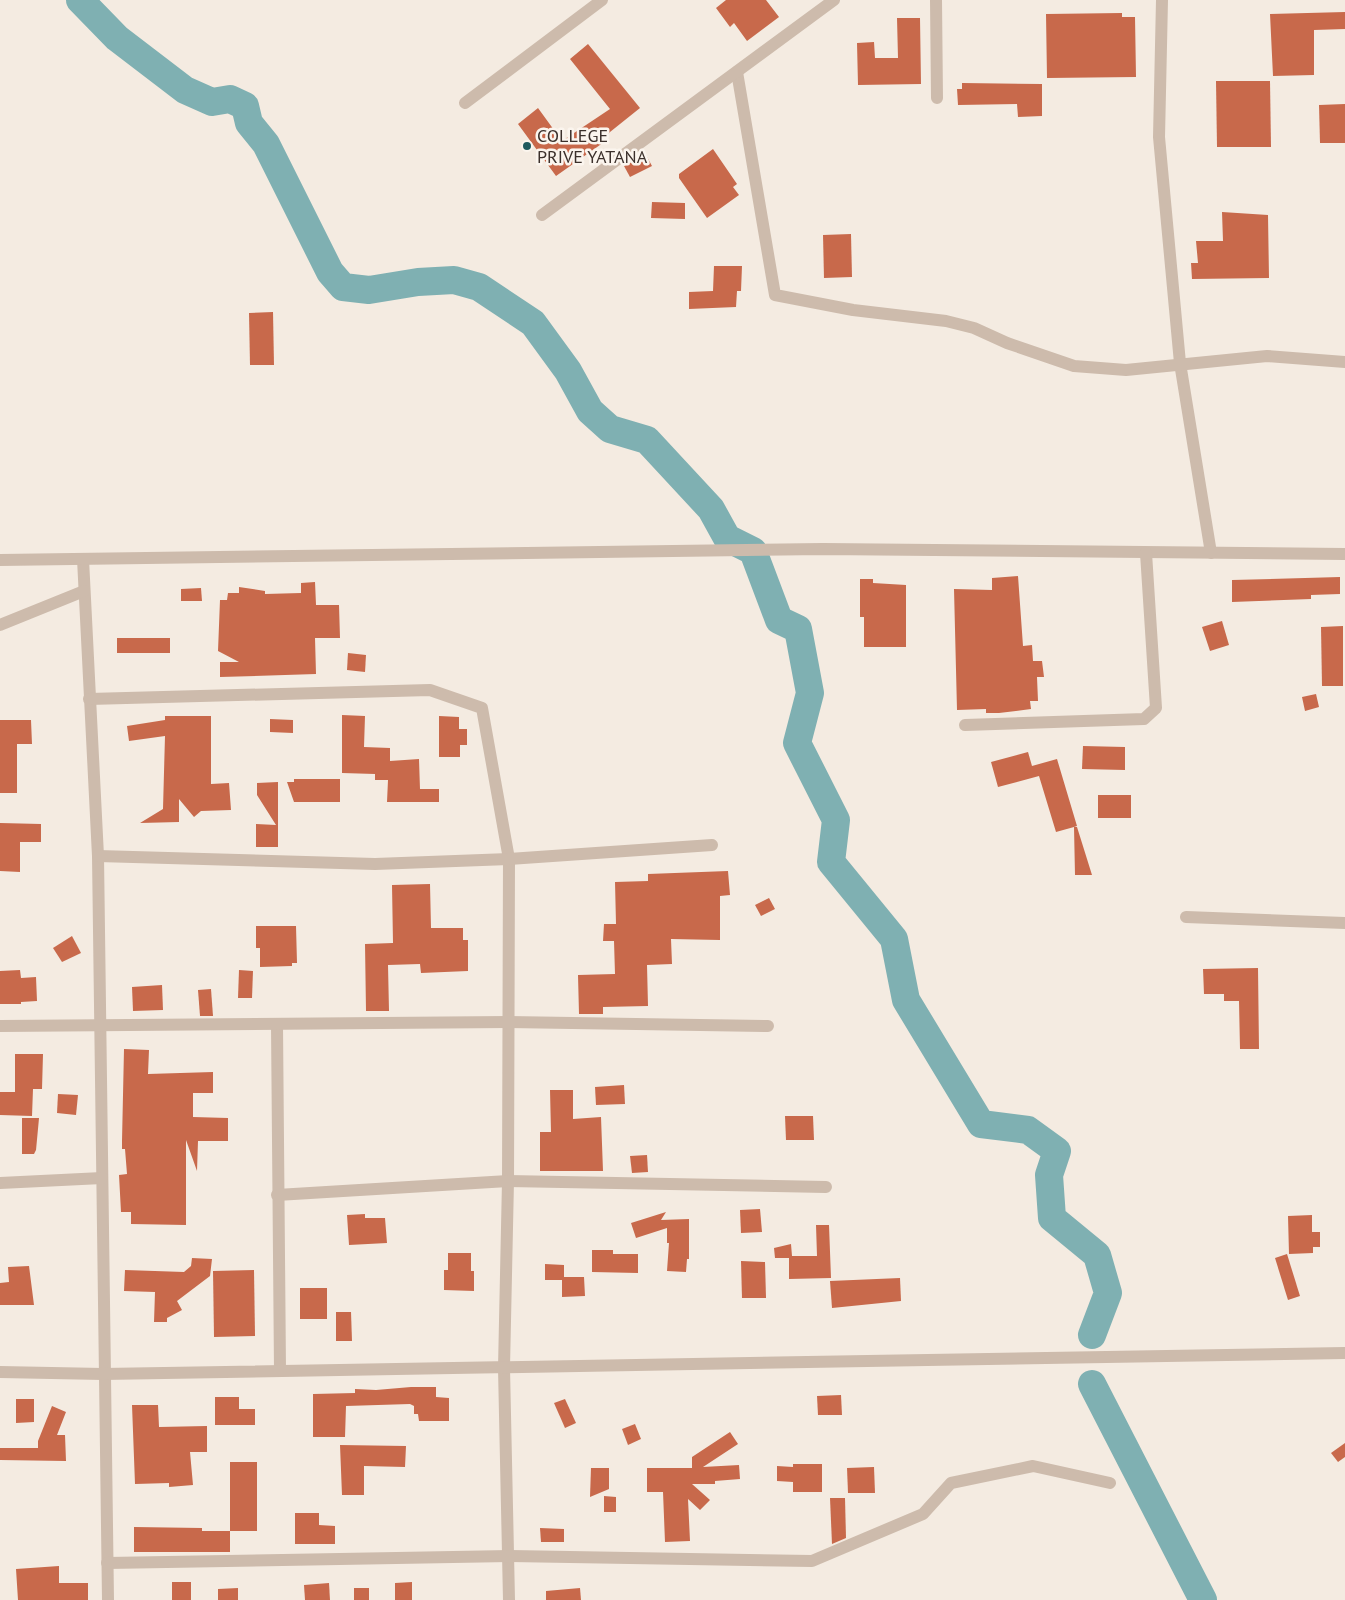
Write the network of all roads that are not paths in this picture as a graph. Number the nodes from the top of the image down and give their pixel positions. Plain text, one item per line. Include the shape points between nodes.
1 (602, 0) edge
2 (834, 0) edge
3 (936, 0) edge
4 (1162, 0) edge
5 (737, 72) junction
6 (937, 98) dead end
7 (464, 103) dead end
8 (542, 215) dead end
9 (1345, 362) edge
10 (1180, 364) junction
11 (1146, 553) junction
12 (1211, 553) junction
13 (1345, 554) edge
14 (83, 559) junction
15 (0, 560) edge
16 (84, 591) junction
17 (0, 625) edge
18 (89, 699) junction
19 (965, 725) dead end
20 (712, 846) dead end
21 (98, 856) junction
22 (509, 859) junction
23 (1186, 917) dead end
24 (1345, 923) edge
25 (508, 1022) junction
26 (101, 1024) junction
27 (277, 1025) junction
28 (0, 1026) edge
29 (768, 1026) dead end
30 (102, 1178) junction
31 (508, 1181) junction
32 (0, 1183) edge
33 (826, 1187) dead end
34 (277, 1196) junction
35 (1345, 1353) edge
36 (504, 1368) junction
37 (280, 1370) junction
38 (0, 1372) edge
39 (103, 1374) junction
40 (1110, 1483) dead end
41 (510, 1556) junction
42 (107, 1563) junction
43 (108, 1600) edge
44 (509, 1600) edge

1 - 7 street
2 - 5 street
3 - 6 street
4 - 10 street via 1159,138
5 - 8 street
5 - 10 street via 775,294 853,310 946,321 974,328 1074,366 1126,370
9 - 10 street via 1267,356
10 - 12 street
11 - 12 street
11 - 14 street via 822,550
11 - 19 street via 1156,708 1144,719
12 - 13 street
14 - 15 street
14 - 16 street
16 - 17 street
16 - 18 street
18 - 21 street
18 - 22 street via 430,690 482,708
20 - 22 street
21 - 22 street via 375,864
21 - 26 street
22 - 25 street
23 - 24 street
25 - 27 street
25 - 29 street
25 - 31 street
26 - 27 street
26 - 28 street
26 - 30 street
27 - 34 street
30 - 32 street
30 - 39 street
31 - 33 street
31 - 34 street
31 - 36 street
34 - 37 street
35 - 36 street
36 - 37 street
36 - 41 street
37 - 39 street
38 - 39 street
39 - 42 street
40 - 41 street via 1033,1466 950,1483 923,1514 812,1561
41 - 42 street
41 - 44 street
42 - 43 street

